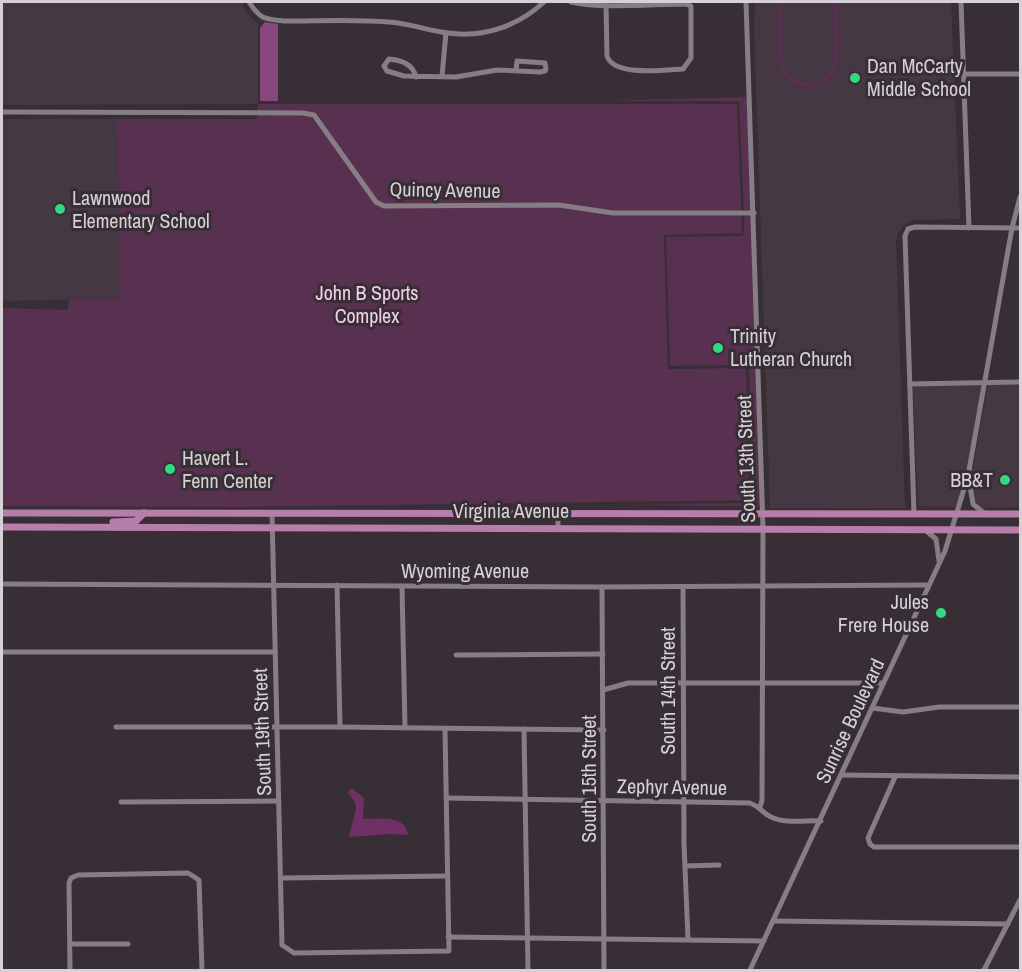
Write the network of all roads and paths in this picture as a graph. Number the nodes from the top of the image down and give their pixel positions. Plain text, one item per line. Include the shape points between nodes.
1 (249, 2) edge
2 (544, 2) edge
3 (571, 2) edge
4 (746, 2) edge
5 (961, 2) edge
6 (606, 4) junction
7 (446, 33) junction
8 (516, 71) junction
9 (964, 74) junction
10 (1020, 74) edge
11 (441, 76) junction
12 (417, 77) junction
13 (2, 112) edge
14 (1020, 197) edge
15 (754, 213) junction
16 (969, 228) junction
17 (1012, 228) junction
18 (1020, 228) edge
19 (986, 382) junction
20 (1020, 382) edge
21 (910, 384) junction
22 (968, 476) junction
23 (2, 513) edge
24 (144, 513) junction
25 (272, 513) junction
26 (558, 514) junction
27 (762, 514) junction
28 (914, 514) junction
29 (957, 514) junction
30 (985, 514) junction
31 (1020, 514) edge
32 (63, 526) junction
33 (2, 527) edge
34 (273, 527) junction
35 (558, 528) junction
36 (763, 528) junction
37 (924, 530) junction
38 (953, 530) junction
39 (1020, 530) edge
40 (939, 564) junction
41 (2, 584) edge
42 (274, 584) junction
43 (337, 585) junction
44 (402, 585) junction
45 (929, 585) junction
46 (683, 586) junction
47 (763, 586) junction
48 (602, 587) junction
49 (2, 652) edge
50 (275, 652) junction
51 (603, 654) junction
52 (456, 655) dead end
53 (763, 682) junction
54 (683, 683) junction
55 (883, 683) junction
56 (603, 690) junction
57 (1020, 707) edge
58 (872, 708) junction
59 (277, 726) junction
60 (116, 727) dead end
61 (340, 727) junction
62 (405, 728) junction
63 (445, 729) junction
64 (524, 729) junction
65 (604, 730) junction
66 (841, 775) junction
67 (895, 777) junction
68 (1020, 777) edge
69 (446, 798) junction
70 (525, 800) junction
71 (279, 801) junction
72 (604, 801) junction
73 (121, 802) dead end
74 (683, 802) junction
75 (759, 807) junction
76 (821, 821) junction
77 (1020, 847) edge
78 (718, 865) dead end
79 (685, 866) junction
80 (447, 876) junction
81 (281, 878) junction
82 (1020, 902) edge
83 (773, 921) junction
84 (1008, 924) junction
85 (448, 937) junction
86 (526, 938) junction
87 (605, 939) junction
88 (688, 939) junction
89 (764, 941) junction
90 (70, 944) junction
91 (128, 944) dead end
92 (70, 970) edge
93 (202, 970) edge
94 (528, 970) edge
95 (604, 970) edge
96 (750, 970) edge
97 (984, 970) edge

1 - 7 street via 259,16 267,19 390,22
2 - 7 street via 511,26 466,35
3 - 6 street
4 - 15 street, South 13th Street
5 - 9 street
6 - 6 street via 691,6 691,58 687,64 683,69 657,70 613,66 607,56
7 - 11 street
8 - 8 street via 540,72 546,66 540,61 517,61
8 - 11 street
9 - 10 street
9 - 16 street
11 - 12 street
12 - 12 street via 411,66 386,60 387,70
13 - 15 street, Quincy Avenue via 314,115 376,202 384,206 559,205 613,213
14 - 17 street, Sunrise Boulevard
15 - 27 street, South 13th Street
16 - 17 street
16 - 21 street via 915,228 908,229 905,236
17 - 18 street
17 - 19 street, Sunrise Boulevard
19 - 20 street
19 - 21 street
19 - 22 street, Sunrise Boulevard
21 - 28 street
22 - 29 street, Sunrise Boulevard
22 - 30 street via 973,504
23 - 24 main road, Virginia Avenue
24 - 25 main road, Virginia Avenue
24 - 32 main road via 136,520
25 - 26 main road, Virginia Avenue
25 - 34 street, South 19th Street
26 - 27 main road, Virginia Avenue
26 - 35 street
27 - 28 main road, Virginia Avenue
27 - 36 street, South 13th Street
28 - 29 main road, Virginia Avenue
29 - 30 main road, Virginia Avenue
29 - 38 street, Sunrise Boulevard
30 - 31 main road, Virginia Avenue
32 - 33 main road, Virginia Avenue
32 - 34 main road, Virginia Avenue
34 - 35 main road, Virginia Avenue
34 - 42 street, South 19th Street
35 - 36 main road, Virginia Avenue
36 - 37 main road, Virginia Avenue
36 - 47 street, South 13th Street
37 - 38 main road, Virginia Avenue
37 - 40 street via 936,539
38 - 39 main road, Virginia Avenue
38 - 40 street, Sunrise Boulevard
40 - 45 street, Sunrise Boulevard
41 - 42 street, Wyoming Avenue
42 - 43 street, Wyoming Avenue
42 - 50 street, South 19th Street
43 - 44 street, Wyoming Avenue
43 - 61 street
44 - 48 street, Wyoming Avenue
44 - 62 street
45 - 47 street, Wyoming Avenue
45 - 55 street, Sunrise Boulevard
46 - 47 street, Wyoming Avenue
46 - 48 street, Wyoming Avenue
46 - 54 street, South 14th Street
47 - 53 street, South 13th Street
48 - 51 street, South 15th Street
49 - 50 street
50 - 59 street, South 19th Street
51 - 52 street
51 - 56 street, South 15th Street
53 - 54 street
53 - 55 street
53 - 75 street, South 13th Street
54 - 56 street via 628,683
54 - 74 street, South 14th Street
55 - 58 street, Sunrise Boulevard
56 - 65 street, South 15th Street
57 - 58 street via 939,706 903,712
58 - 66 street, Sunrise Boulevard
59 - 60 street
59 - 61 street
59 - 71 street, South 19th Street
61 - 62 street
62 - 63 street
63 - 64 street
63 - 69 street
64 - 65 street
64 - 70 street
65 - 72 street, South 15th Street
66 - 67 street
66 - 76 street, Sunrise Boulevard
67 - 68 street
67 - 77 street via 868,838 870,844
69 - 70 street, Zephyr Avenue
69 - 80 street
70 - 72 street, Zephyr Avenue
70 - 86 street
71 - 73 street
71 - 81 street, South 19th Street
72 - 74 street, Zephyr Avenue
72 - 87 street, South 15th Street
74 - 75 street, Zephyr Avenue via 750,803
74 - 79 street, South 14th Street
75 - 76 street, Zephyr Avenue via 778,820
76 - 83 street, Sunrise Boulevard
78 - 79 street
79 - 88 street, South 14th Street
80 - 81 street
80 - 85 street
81 - 85 street, South 19th Street via 282,945 294,953 449,951
82 - 84 street
83 - 84 street
83 - 89 street, Sunrise Boulevard
84 - 97 street
85 - 86 street
86 - 87 street
86 - 94 street
87 - 88 street
87 - 95 street, South 15th Street
88 - 89 street
89 - 96 street, Sunrise Boulevard
90 - 91 street
90 - 92 street
90 - 93 street via 71,878 194,875 199,880

